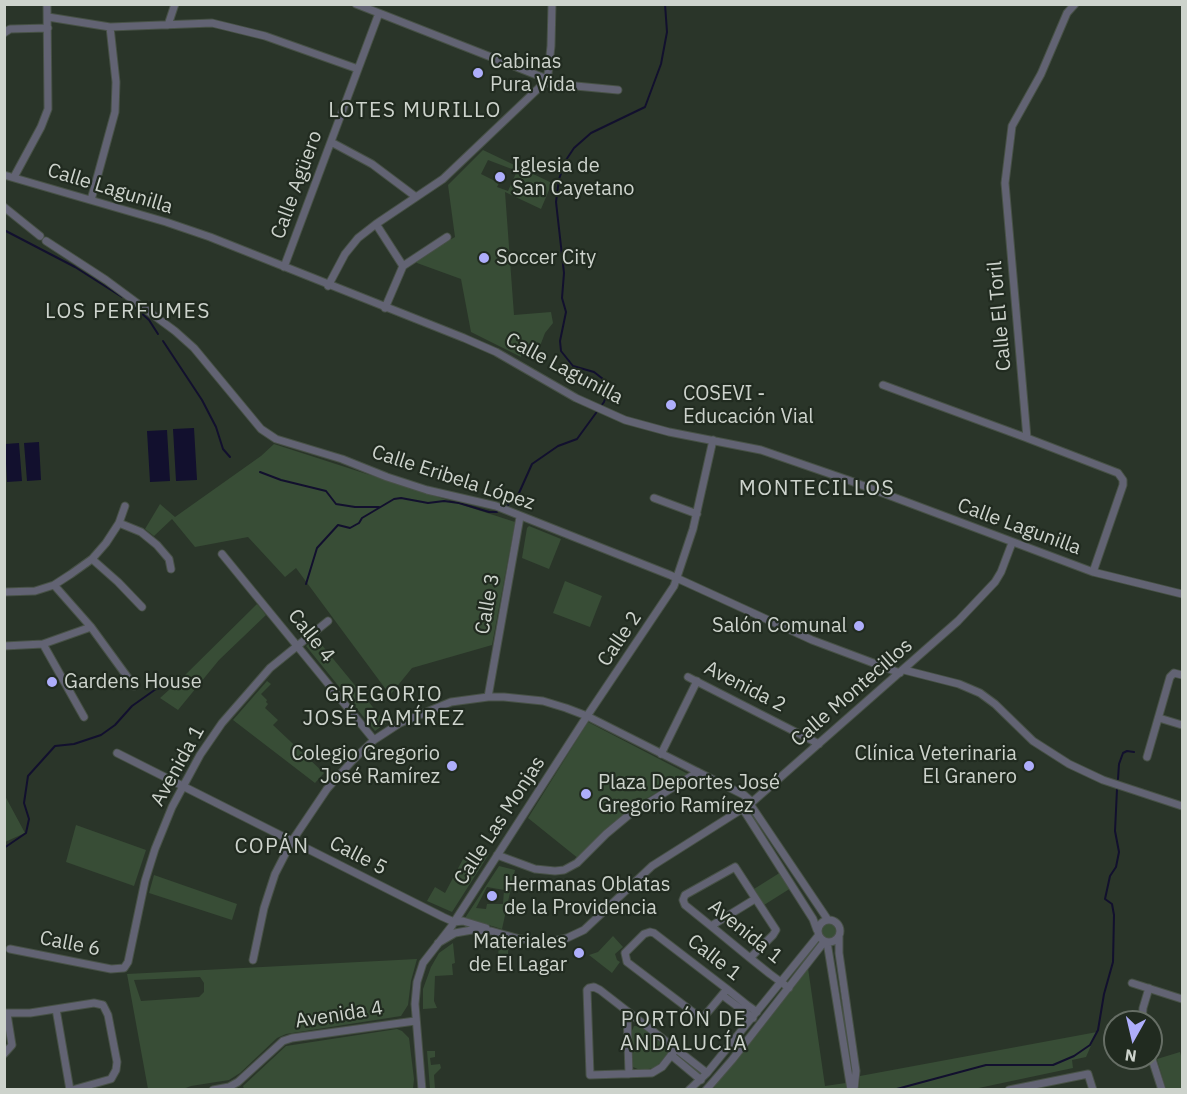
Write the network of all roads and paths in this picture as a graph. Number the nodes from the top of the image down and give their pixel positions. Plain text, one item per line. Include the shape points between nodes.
1 (46, 4) edge
2 (175, 4) edge
3 (356, 4) edge
4 (552, 4) edge
5 (1075, 4) edge
6 (379, 13) junction
7 (48, 17) junction
8 (168, 25) junction
9 (110, 27) junction
10 (48, 28) junction
11 (4, 33) edge
12 (358, 69) junction
13 (545, 81) junction
14 (618, 90) dead end
15 (331, 142) junction
16 (4, 174) edge
17 (14, 177) junction
18 (416, 197) junction
19 (90, 200) junction
20 (4, 207) edge
21 (376, 224) junction
22 (447, 237) dead end
23 (403, 266) junction
24 (284, 267) junction
25 (328, 285) junction
26 (385, 308) junction
27 (883, 385) dead end
28 (1027, 438) junction
29 (713, 440) junction
30 (654, 498) dead end
31 (125, 506) dead end
32 (697, 514) junction
33 (520, 517) junction
34 (119, 523) junction
35 (1012, 543) junction
36 (222, 554) dead end
37 (92, 559) junction
38 (171, 569) dead end
39 (1093, 572) junction
40 (677, 578) junction
41 (54, 585) junction
42 (4, 592) edge
43 (1182, 594) edge
44 (142, 607) dead end
45 (328, 621) dead end
46 (91, 627) junction
47 (43, 644) junction
48 (297, 645) junction
49 (4, 646) edge
50 (902, 671) junction
51 (1182, 675) edge
52 (688, 677) dead end
53 (697, 681) junction
54 (134, 686) dead end
55 (488, 697) junction
56 (588, 716) junction
57 (84, 717) dead end
58 (1159, 718) junction
59 (1182, 725) edge
60 (374, 740) junction
61 (819, 744) junction
62 (117, 753) dead end
63 (661, 754) junction
64 (1147, 757) dead end
65 (698, 772) junction
66 (183, 787) junction
67 (751, 803) junction
68 (1182, 806) edge
69 (743, 809) junction
70 (292, 841) junction
71 (497, 855) junction
72 (755, 899) junction
73 (458, 919) junction
74 (828, 920) junction
75 (711, 926) junction
76 (491, 931) junction
77 (839, 937) junction
78 (822, 938) junction
79 (438, 943) junction
80 (10, 949) dead end
81 (750, 958) junction
82 (253, 960) dead end
83 (124, 968) joint
84 (781, 982) junction
85 (1132, 983) dead end
86 (789, 988) junction
87 (1149, 988) junction
88 (725, 992) junction
89 (1182, 999) edge
90 (415, 1004) junction
91 (56, 1009) junction
92 (1143, 1010) edge
93 (627, 1012) junction
94 (6, 1014) edge
95 (755, 1015) junction
96 (416, 1021) junction
97 (398, 1023) junction
98 (417, 1041) junction
99 (731, 1044) junction
100 (740, 1050) junction
101 (673, 1052) junction
102 (4, 1054) edge
103 (1156, 1070) edge
104 (707, 1073) junction
105 (629, 1074) junction
106 (701, 1080) junction
107 (71, 1089) edge
108 (213, 1089) edge
109 (422, 1089) edge
110 (689, 1089) edge
111 (706, 1089) edge
112 (853, 1089) edge
113 (1009, 1089) edge
114 (1092, 1089) edge
115 (1162, 1089) edge

1 - 7 street
2 - 8 street
3 - 6 street
4 - 13 street
5 - 28 street, Calle El Toril via 1012,126 1005,183
6 - 12 street, Calle Agüero
6 - 13 street
7 - 9 street
7 - 10 street
8 - 9 street
8 - 12 street via 212,23 239,28
9 - 19 street via 115,112
10 - 11 street
10 - 17 street via 48,109
12 - 15 street, Calle Agüero
13 - 14 street
13 - 18 street via 443,179
15 - 18 street via 372,164
15 - 24 street, Calle Agüero
16 - 17 street, Calle Lagunilla
17 - 19 street, Calle Lagunilla
18 - 21 street
19 - 24 street, Calle Lagunilla via 188,230
20 - 33 street, Calle Eribela López via 175,331 269,435 387,477 484,502
21 - 23 street
21 - 25 street via 345,254
22 - 23 street
23 - 26 street
24 - 25 street, Calle Lagunilla
25 - 26 street, Calle Lagunilla
26 - 29 street, Calle Lagunilla via 496,352 602,411 636,423
27 - 28 street
28 - 39 street via 1121,475 1124,485
29 - 32 street, Calle 2
29 - 35 street, Calle Lagunilla via 795,461
30 - 32 street
31 - 34 street
32 - 40 street, Calle 2
33 - 40 street, Calle Eribela López
33 - 55 street, Calle 3
34 - 37 street
34 - 38 street via 141,532 157,545 169,559
35 - 39 street, Calle Lagunilla
35 - 50 street, Calle Montecillos via 995,582
36 - 48 street, Calle 4
37 - 41 street
37 - 44 street
39 - 43 street, Calle Lagunilla
40 - 50 street, Calle Eribela López via 812,640
40 - 56 street, Calle 2
41 - 42 street via 34,591
41 - 46 street
45 - 48 street, Avenida 1
46 - 47 street
46 - 54 street
47 - 49 street
47 - 57 street
48 - 60 street, Calle 4
48 - 66 street, Avenida 1 via 270,668 222,723
50 - 61 street, Calle Montecillos
50 - 68 street, Calle Eribela López via 980,693 1033,741 1069,764 1103,780
51 - 58 street via 1172,675
52 - 53 street, Avenida 2
53 - 61 street, Avenida 2
53 - 63 street
55 - 56 street via 543,701
55 - 60 street via 434,708
56 - 63 street
56 - 71 street, Calle Las Monjas
58 - 59 street
58 - 64 street
60 - 70 street via 327,789
61 - 67 street, Calle Montecillos
62 - 66 street, Calle 5
63 - 65 street
65 - 67 street via 744,795
65 - 71 street via 630,814 582,859 564,870 535,869
66 - 70 street, Calle 5
66 - 83 street, Avenida 1 via 148,870
67 - 69 street, Calle Montecillos
67 - 74 street
69 - 76 street, Calle Montecillos via 652,866 596,921 576,934 549,942
69 - 78 street
70 - 73 street, Calle 5
70 - 82 street via 275,874
71 - 73 street, Calle Las Monjas
72 - 75 street
72 - 75 street, Avenida 1 via 735,867 685,895 685,905
72 - 81 street, Calle 1 via 776,930
73 - 76 street, Calle 5
73 - 79 street, Calle Las Monjas
74 - 77 street via 839,926
74 - 78 street via 822,922
75 - 81 street, Avenida 1
76 - 79 street, Calle Montecillos via 461,932
77 - 78 street via 832,942
77 - 112 street via 856,1071
78 - 84 street
78 - 86 street
78 - 112 street
79 - 90 street, Calle Las Monjas via 420,970
80 - 83 street, Calle 6 via 111,969
81 - 84 street, Avenida 1
84 - 86 street, Avenida 1
84 - 95 street
85 - 87 street
86 - 100 street
87 - 89 street
87 - 92 street
88 - 88 street, Calle 1 via 654,933 644,934 626,950 627,962 702,1019
88 - 95 street, Calle 1
90 - 96 street, Calle Las Monjas
90 - 97 street
91 - 94 street
91 - 107 street
91 - 107 street via 103,1005 117,1062 114,1075 103,1083
93 - 101 street
93 - 105 street
93 - 105 street via 600,990 589,987 586,996 590,1075
94 - 102 street via 12,1038 10,1050
95 - 99 street
96 - 97 street, Avenida 4
96 - 98 street, Calle Las Monjas
97 - 98 street via 409,1029
97 - 108 street, Avenida 4 via 283,1041 241,1080
98 - 109 street, Calle Las Monjas
99 - 100 street
99 - 104 street
100 - 111 street
101 - 104 street
101 - 105 street via 658,1071
101 - 106 street
103 - 115 street
104 - 106 street
106 - 110 street
113 - 114 street via 1088,1074

